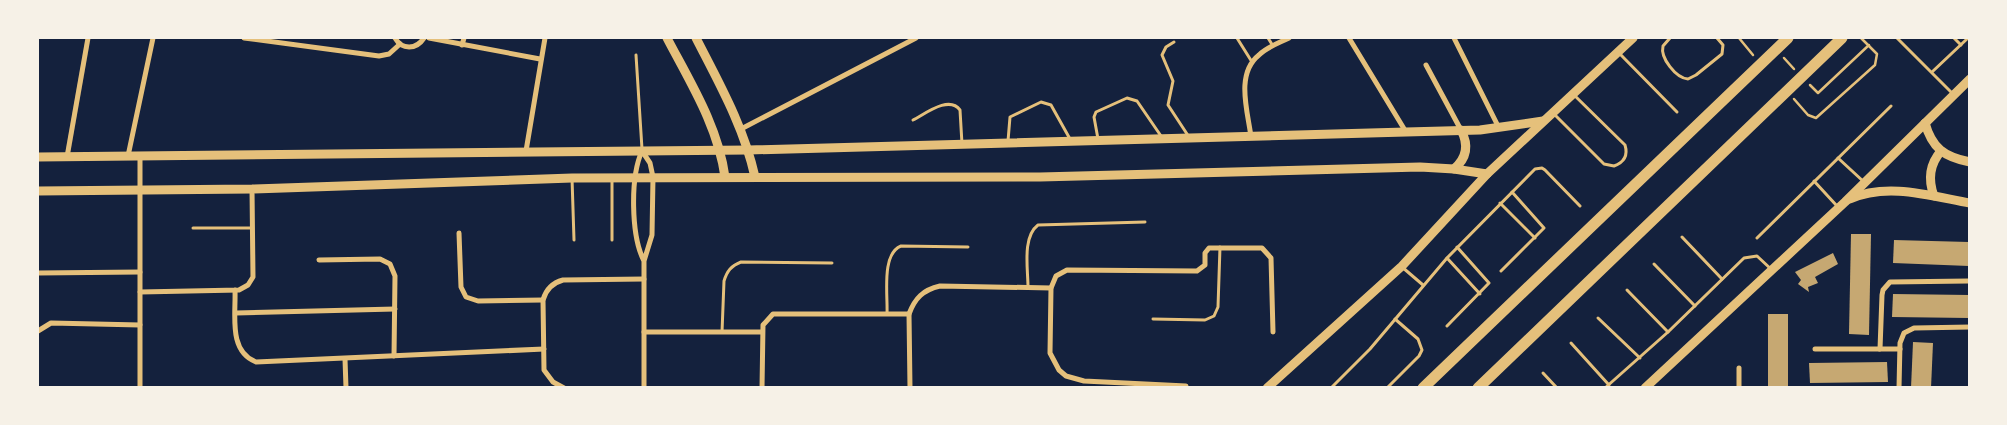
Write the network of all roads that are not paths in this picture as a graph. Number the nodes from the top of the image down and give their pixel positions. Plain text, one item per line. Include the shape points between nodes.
1 (88, 38) edge
2 (152, 38) edge
3 (244, 38) edge
4 (395, 38) edge
5 (424, 38) edge
6 (429, 38) edge
7 (464, 38) edge
8 (545, 38) edge
9 (667, 38) edge
10 (696, 38) edge
11 (916, 38) edge
12 (1237, 38) edge
13 (1268, 38) edge
14 (1289, 38) edge
15 (1349, 38) edge
16 (1454, 38) edge
17 (1670, 38) edge
18 (1716, 38) edge
19 (1788, 38) edge
20 (1842, 38) edge
21 (1897, 38) edge
22 (1954, 38) edge
23 (1968, 38) edge
24 (1629, 40) edge
25 (1174, 42) dead end
26 (400, 44) junction
27 (462, 45) junction
28 (1960, 45) junction
29 (1273, 46) junction
30 (1618, 52) junction
31 (636, 55) dead end
32 (540, 59) junction
33 (1252, 62) junction
34 (1426, 65) dead end
35 (1932, 72) junction
36 (1970, 79) edge
37 (1573, 94) junction
38 (1954, 94) junction
39 (1891, 106) dead end
40 (1553, 112) junction
41 (1677, 112) dead end
42 (913, 120) dead end
43 (1543, 121) junction
44 (1925, 123) junction
45 (1499, 128) junction
46 (741, 129) junction
47 (1461, 130) junction
48 (1406, 132) junction
49 (1251, 137) junction
50 (1190, 138) junction
51 (1163, 139) junction
52 (1098, 141) junction
53 (1071, 142) junction
54 (1008, 143) junction
55 (962, 144) junction
56 (749, 150) junction
57 (526, 151) junction
58 (642, 151) junction
59 (720, 151) junction
60 (1941, 151) junction
61 (128, 156) junction
62 (140, 156) junction
63 (38, 157) edge
64 (67, 158) junction
65 (1838, 158) junction
66 (1970, 162) edge
67 (1454, 169) junction
68 (1488, 174) junction
69 (612, 177) junction
70 (634, 177) junction
71 (652, 177) junction
72 (725, 177) junction
73 (755, 177) junction
74 (572, 178) junction
75 (1814, 181) junction
76 (1864, 183) junction
77 (252, 189) junction
78 (140, 190) junction
79 (38, 191) edge
80 (1512, 192) junction
81 (1934, 196) junction
82 (1500, 202) junction
83 (1970, 203) edge
84 (1842, 204) junction
85 (1580, 206) dead end
86 (1145, 222) dead end
87 (193, 228) dead end
88 (253, 228) junction
89 (459, 232) dead end
90 (1682, 237) dead end
91 (1534, 238) junction
92 (1757, 238) dead end
93 (574, 240) dead end
94 (612, 240) dead end
95 (1220, 246) junction
96 (968, 247) dead end
97 (1457, 247) junction
98 (1447, 258) junction
99 (319, 260) dead end
100 (644, 261) junction
101 (832, 263) dead end
102 (1654, 264) dead end
103 (1402, 266) junction
104 (1772, 270) junction
105 (1501, 271) dead end
106 (140, 272) junction
107 (38, 273) edge
108 (644, 279) junction
109 (1722, 279) junction
110 (1968, 281) dead end
111 (1423, 285) junction
112 (1028, 288) junction
113 (1051, 288) junction
114 (235, 290) junction
115 (1627, 290) dead end
116 (140, 292) junction
117 (1480, 294) junction
118 (543, 300) junction
119 (1695, 306) junction
120 (395, 309) junction
121 (236, 313) junction
122 (887, 314) junction
123 (909, 314) junction
124 (1153, 318) dead end
125 (1598, 318) dead end
126 (1394, 319) junction
127 (140, 325) junction
128 (1447, 326) dead end
129 (39, 327) edge
130 (1970, 327) edge
131 (644, 332) junction
132 (722, 332) junction
133 (762, 332) junction
134 (1273, 332) dead end
135 (1668, 332) junction
136 (1571, 343) dead end
137 (1900, 348) junction
138 (544, 349) junction
139 (1815, 349) dead end
140 (1880, 349) junction
141 (394, 356) junction
142 (1640, 358) junction
143 (345, 359) junction
144 (1740, 368) dead end
145 (1543, 373) dead end
146 (1186, 386) dead end
147 (1607, 386) edge
148 (140, 388) edge
149 (346, 388) edge
150 (564, 388) edge
151 (644, 388) edge
152 (762, 388) edge
153 (910, 388) edge
154 (1267, 388) edge
155 (1331, 388) edge
156 (1387, 388) edge
157 (1423, 388) edge
158 (1478, 388) edge
159 (1557, 388) edge
160 (1645, 388) edge
161 (1739, 388) edge
162 (1899, 388) edge

1 - 64 street
2 - 61 street
3 - 26 street via 379,56 389,54
4 - 26 street
5 - 26 street via 414,47
6 - 27 street
7 - 27 street
8 - 32 street
9 - 59 street via 712,125
10 - 46 street
11 - 46 street
12 - 33 lane
13 - 29 lane
14 - 29 street
15 - 48 street
16 - 45 street
17 - 18 lane via 1664,46 1664,58 1681,77 1688,79 1722,54 1723,44
19 - 157 main road
20 - 158 main road
21 - 35 lane
22 - 28 lane
23 - 28 lane
24 - 30 street
25 - 50 lane via 1162,55 1173,81 1168,102
27 - 32 street
28 - 35 lane
29 - 33 street
30 - 37 street
30 - 41 lane
31 - 58 lane
32 - 57 street
33 - 49 street via 1245,84
34 - 47 street
35 - 38 lane
36 - 38 street
37 - 40 street
37 - 40 lane via 1625,145 1624,161 1614,166 1604,164
38 - 44 street
39 - 65 lane
40 - 43 street
42 - 55 lane via 947,103 955,104 960,110
43 - 45 street
43 - 68 street
44 - 60 street via 1929,138
44 - 76 street
45 - 47 street
46 - 56 street
47 - 48 street
47 - 67 street via 1466,152
48 - 49 street
49 - 50 street
50 - 51 street
51 - 52 street
51 - 52 lane via 1137,101 1127,98 1096,112
52 - 53 street
53 - 54 street
53 - 54 lane via 1054,108 1045,102 1010,116
54 - 55 street
55 - 56 street
56 - 59 street
56 - 73 street
57 - 58 street
57 - 62 street
58 - 59 street
58 - 70 street
58 - 71 street via 650,163
59 - 72 street
60 - 66 street
60 - 81 street via 1931,169
61 - 62 street
61 - 64 street
62 - 78 street
63 - 64 street
65 - 75 lane
65 - 76 lane
67 - 68 street
67 - 73 street via 1420,167 1040,177
68 - 103 street
69 - 70 street
69 - 74 street
69 - 94 lane
70 - 71 street
70 - 100 street via 636,236
71 - 72 street
71 - 100 street via 652,235
72 - 73 street
74 - 77 street
74 - 93 lane
75 - 84 lane
75 - 92 lane
76 - 84 street
77 - 78 street
77 - 88 street
78 - 79 street
78 - 106 street
80 - 82 lane
80 - 85 lane via 1535,169 1542,168
80 - 91 lane via 1543,226
81 - 83 street
81 - 84 street via 1874,192
82 - 91 lane
82 - 97 lane
84 - 104 street
86 - 112 lane via 1038,225 1033,228 1029,239
87 - 88 lane
88 - 114 street via 253,277 244,288
89 - 118 street via 461,287 466,297 478,301
90 - 109 lane
91 - 105 lane
95 - 113 street via 1206,250 1205,265 1197,271 1067,270 1056,276
95 - 124 lane via 1218,307 1214,316 1205,320
95 - 134 street via 1258,247 1270,254
96 - 122 lane via 901,246 892,251 888,260
97 - 98 lane
97 - 117 lane via 1489,281 1489,286
98 - 111 lane
98 - 117 lane
99 - 120 street via 386,261 395,276
100 - 108 street
101 - 132 lane via 735,264 724,281
102 - 119 lane
103 - 111 lane
103 - 154 street
104 - 109 lane via 1757,256 1748,255
104 - 160 street
106 - 107 street
106 - 116 street
108 - 118 street via 563,280 550,287
108 - 131 street
109 - 119 lane
110 - 140 street via 1890,282 1882,295
111 - 126 lane
112 - 113 street
112 - 123 street via 940,286 920,295
113 - 146 street via 1050,353 1066,376 1084,381
114 - 116 street
114 - 121 street
115 - 135 lane
116 - 127 street
117 - 128 lane
118 - 138 street
119 - 135 lane
120 - 121 street
120 - 141 street
121 - 143 street via 236,342 249,359 263,362
122 - 123 street
122 - 133 street via 780,312 767,318
123 - 153 street
125 - 142 lane
126 - 155 lane via 1354,367
126 - 156 lane via 1418,339 1422,350
127 - 129 street via 51,323
127 - 148 street
130 - 137 street via 1909,330 1901,338
131 - 132 street
131 - 151 street
132 - 133 street
133 - 152 street
135 - 142 lane
136 - 147 lane
137 - 140 street
137 - 162 street
138 - 141 street
138 - 150 street via 544,370 553,382
139 - 140 street
141 - 143 street
142 - 147 lane
143 - 149 street
144 - 161 street
145 - 159 lane

